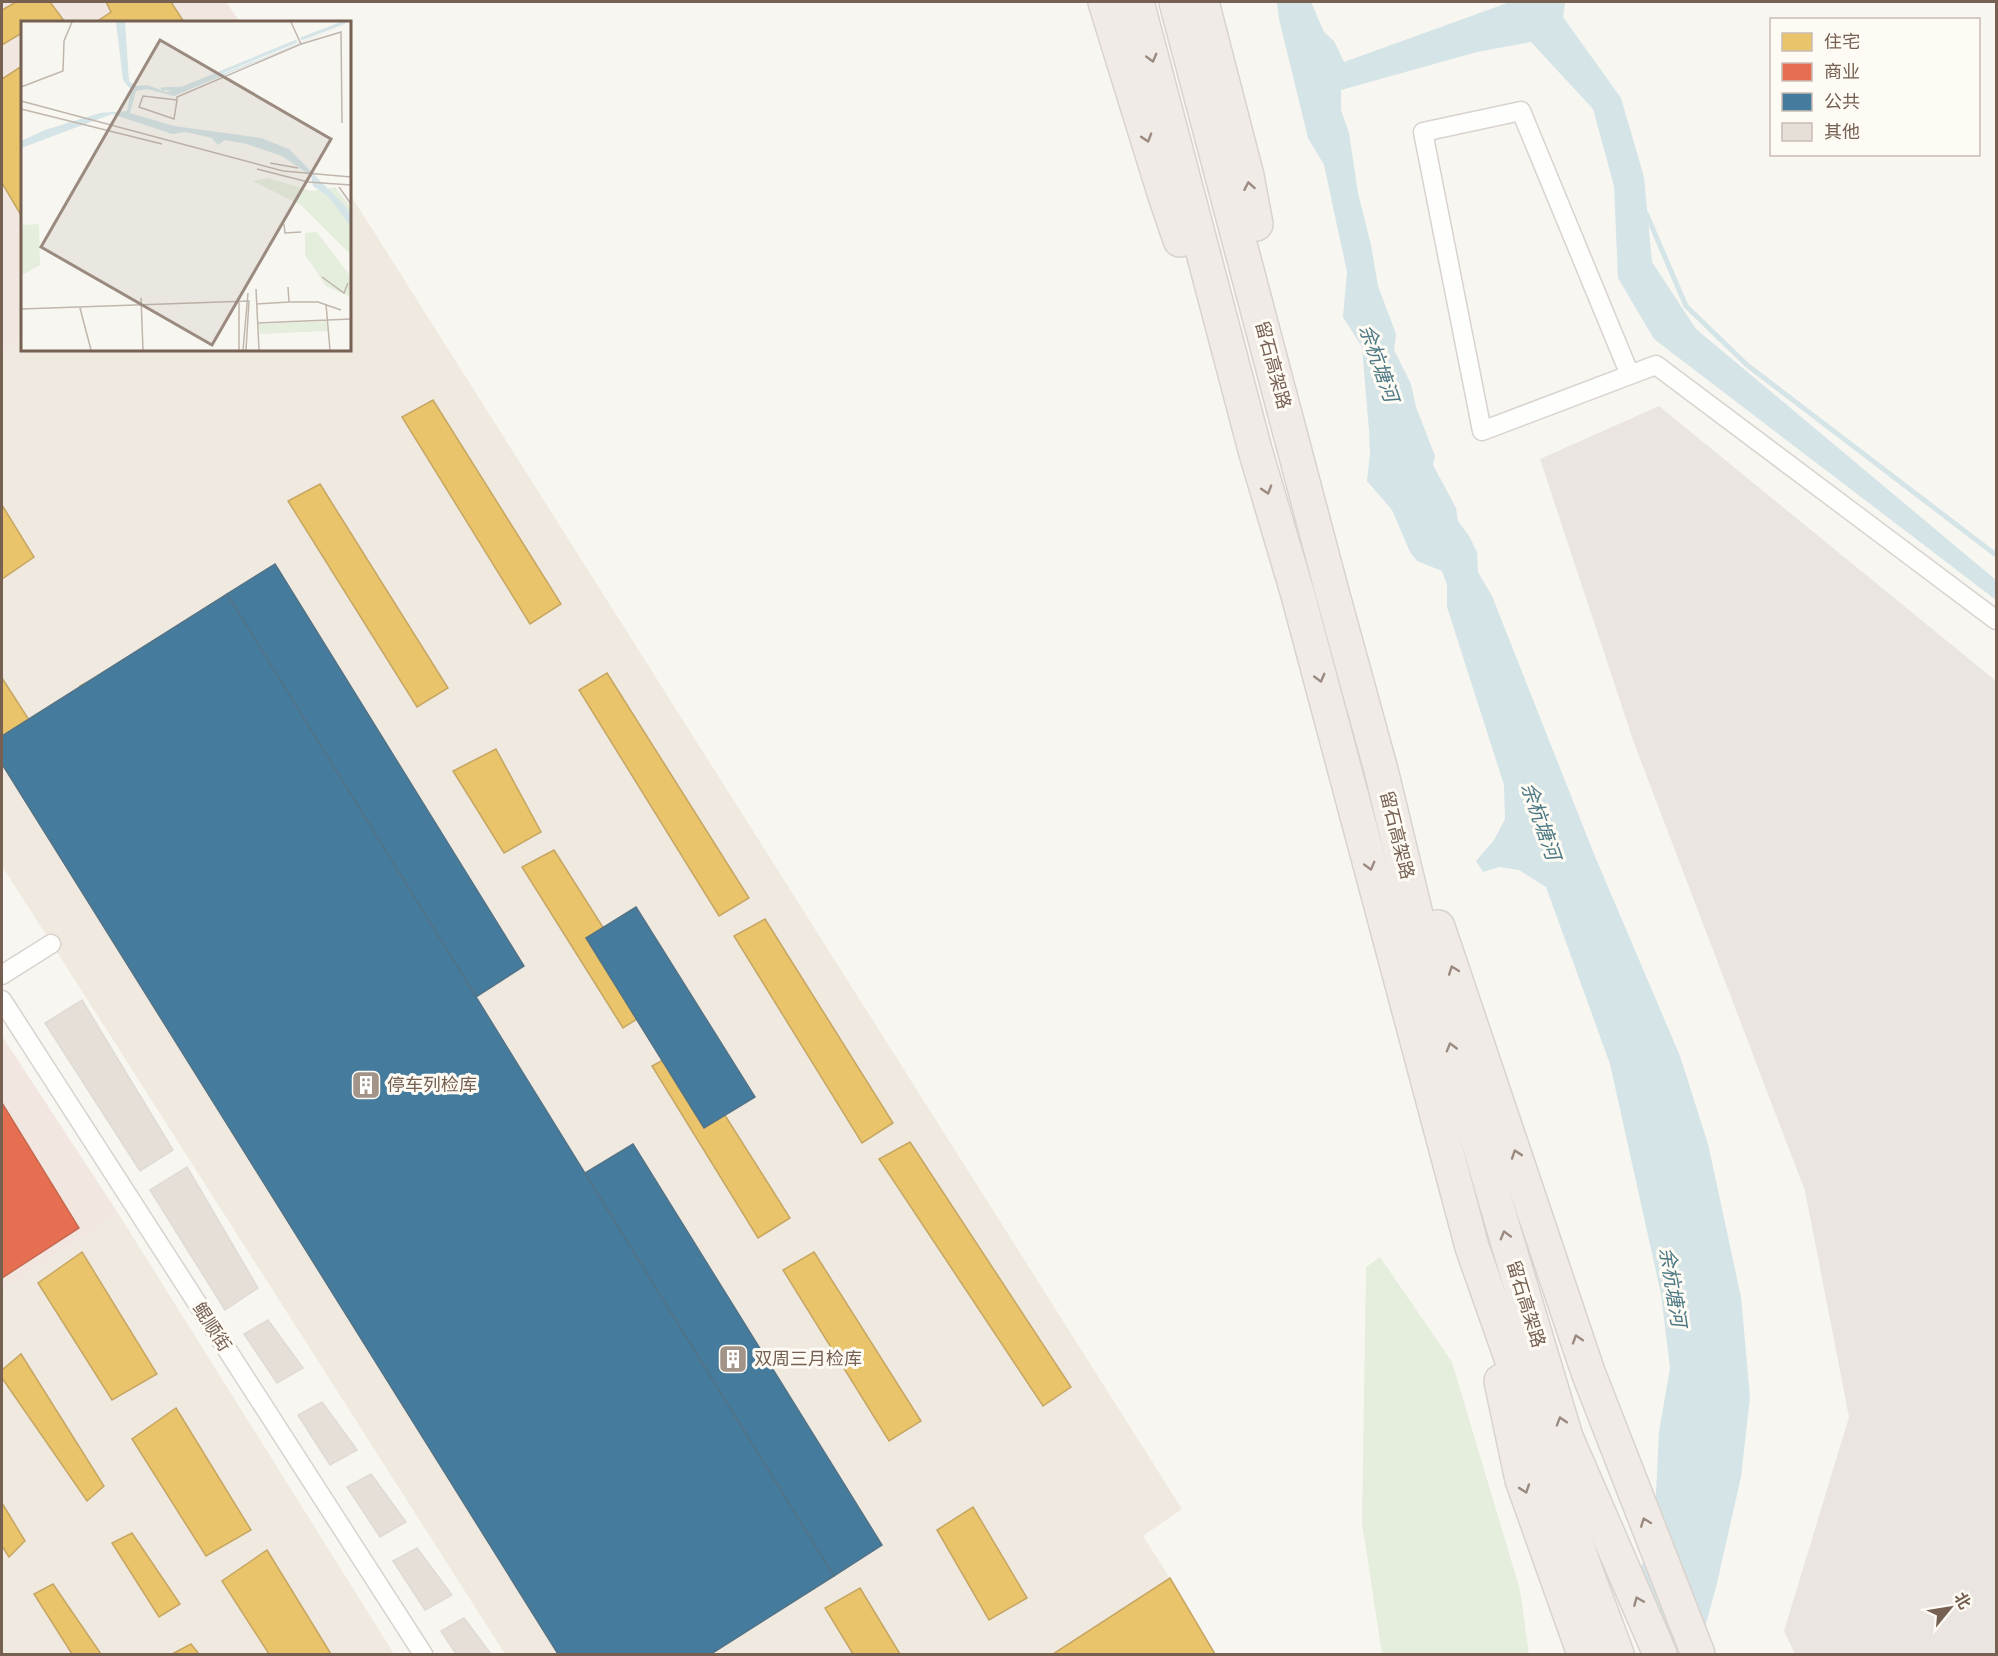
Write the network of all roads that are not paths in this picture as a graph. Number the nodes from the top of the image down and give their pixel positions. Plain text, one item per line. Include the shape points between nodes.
1 (1106, 2) edge
2 (1137, 2) edge
3 (1176, 2) edge
4 (1202, 2) edge
5 (1630, 375) junction
6 (1255, 450) junction
7 (1296, 451) junction
8 (1996, 620) edge
9 (1381, 770) junction
10 (51, 944) dead end
11 (2, 975) edge
12 (2, 1000) edge
13 (1472, 1247) junction
14 (423, 1654) edge
15 (1584, 1654) edge
16 (1617, 1654) edge
17 (1660, 1654) edge
18 (1698, 1654) edge

1 -> 6 highway via 1164,196
2 -> 6 highway, 留石高架路
3 - 7 highway, 留石高架路
7 -> 4 highway via 1247,176
5 - 5 street via 1482,431 1423,132 1521,111
5 - 8 street via 1656,365
6 -> 13 highway, 留石高架路 via 1298,595
7 - 9 highway, 留石高架路
17 -> 9 highway, 留石高架路 via 1566,1437 1436,993
18 -> 9 highway via 1588,1372 1459,985
10 - 11 street
12 - 14 street, 鲲顺街
13 -> 15 highway via 1522,1479
13 - 16 highway, 留石高架路

